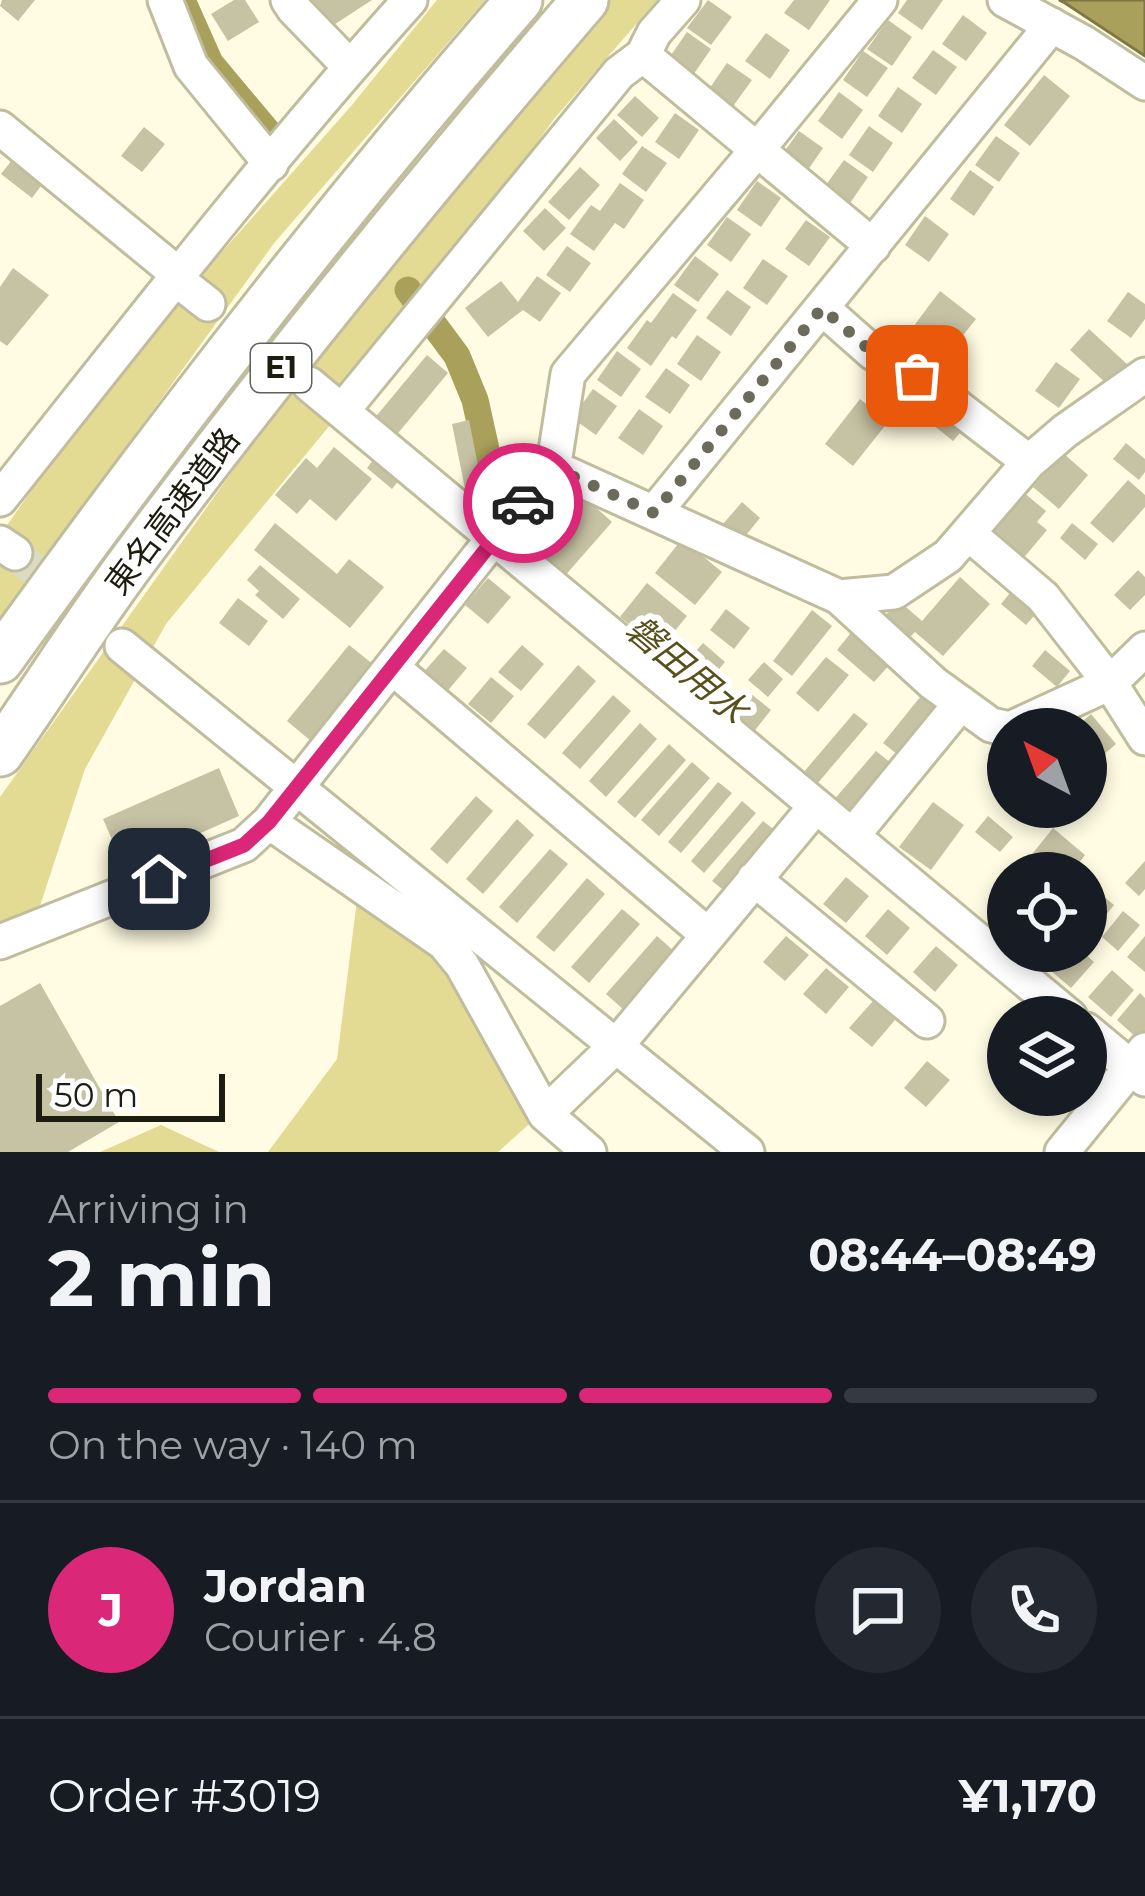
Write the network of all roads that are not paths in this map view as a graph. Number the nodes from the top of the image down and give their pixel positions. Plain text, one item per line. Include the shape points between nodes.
1 (165, 0) edge
2 (289, 0) edge
3 (410, 0) edge
4 (519, 0) edge
5 (585, 0) edge
6 (683, 0) edge
7 (880, 0) edge
8 (1005, 0) edge
9 (1052, 26) junction
10 (643, 56) junction
11 (350, 67) junction
12 (1145, 83) edge
13 (0, 128) edge
14 (758, 150) junction
15 (271, 164) junction
16 (873, 246) junction
17 (178, 277) junction
18 (208, 304) dead end
19 (822, 308) junction
20 (309, 384) dead end
21 (1140, 388) edge
22 (342, 411) junction
23 (1029, 462) junction
24 (552, 476) junction
25 (0, 499) edge
26 (654, 513) junction
27 (969, 533) junction
28 (495, 540) junction
29 (839, 597) junction
30 (122, 646) tunnel mouth
31 (1145, 649) edge
32 (0, 660) edge
33 (393, 668) junction
34 (1110, 683) junction
35 (961, 703) junction
36 (1145, 738) edge
37 (0, 754) edge
38 (297, 787) junction
39 (816, 806) junction
40 (269, 822) junction
41 (852, 836) junction
42 (754, 879) junction
43 (708, 935) junction
44 (0, 943) edge
45 (1045, 996) edge
46 (927, 1021) dead end
47 (1107, 1044) edge
48 (616, 1045) junction
49 (1140, 1066) edge
50 (545, 1114) junction
51 (589, 1152) edge
52 (747, 1152) edge
53 (1062, 1152) edge

1 - 15 street via 191,66
2 - 11 street
3 - 11 street
4 - 32 highway, 東名高速道路 / E1 via 255,317
5 - 37 highway, 東名高速道路 / E1 via 295,349 132,562
6 - 10 street
7 - 14 street
8 - 9 street
9 - 12 street
9 - 16 street
10 - 14 street
10 - 22 street via 619,73
11 - 15 street
13 - 17 street
14 - 16 street
14 - 24 street via 568,374
15 - 17 street
16 - 19 street
17 - 18 street
17 - 25 street
19 - 23 street
19 - 26 street
20 - 22 street
21 - 23 street
22 - 28 street
23 - 27 street
24 - 26 street via 561,471
24 - 28 street
26 - 29 street
27 - 29 street via 894,592
27 - 34 street via 1043,597
28 - 33 street
28 - 39 street
29 - 35 street
30 - 38 street
31 - 34 street
33 - 38 street
33 - 43 street
34 - 35 street via 1010,729
34 - 36 street
35 - 41 street
38 - 40 street
38 - 48 street
39 - 41 street
39 - 42 street
40 - 44 street via 244,845
40 - 50 street via 444,943
41 - 45 street
42 - 43 street
42 - 46 street
43 - 48 street
47 - 49 street
48 - 50 street
48 - 52 street
49 - 53 street
50 - 51 street

